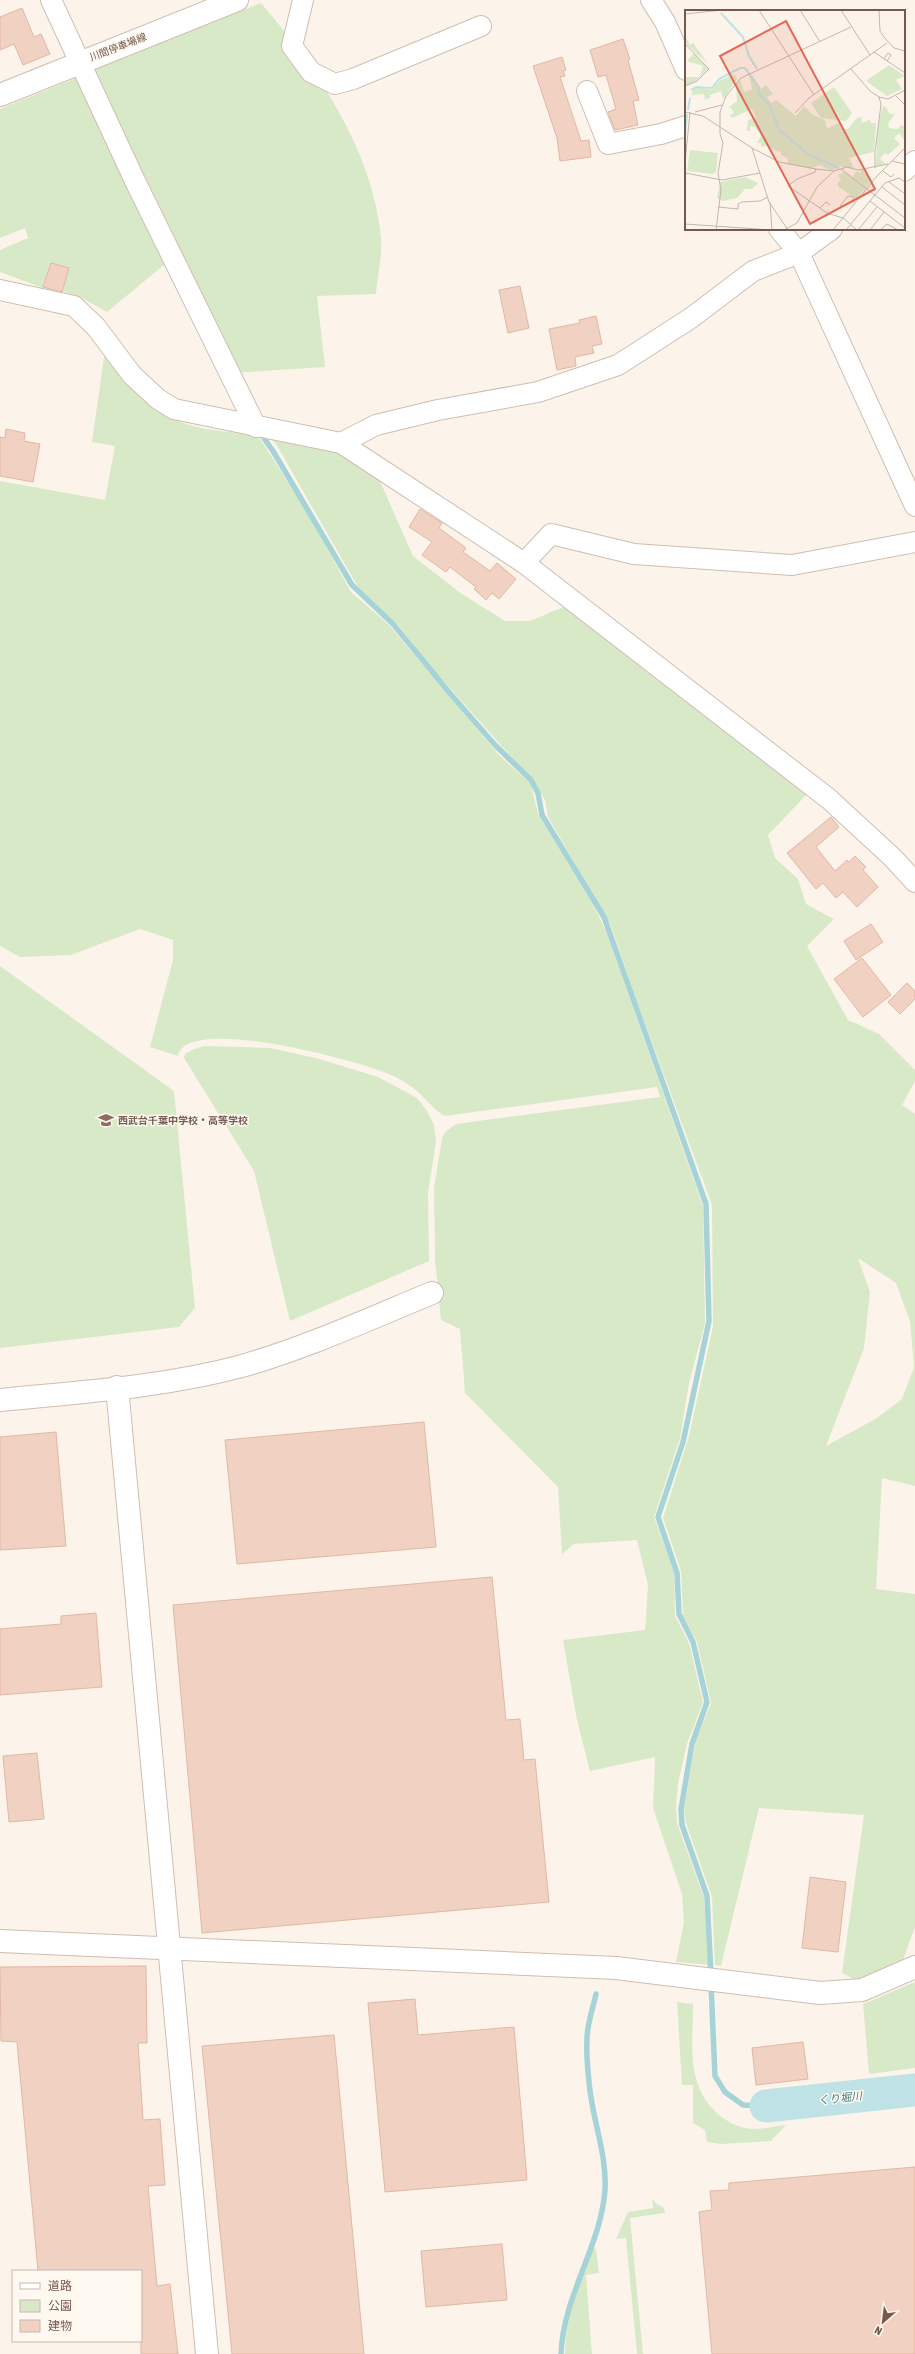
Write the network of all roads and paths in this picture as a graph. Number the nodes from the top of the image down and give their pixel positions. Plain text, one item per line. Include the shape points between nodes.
1 (51, 0) edge
2 (237, 0) edge
3 (303, 0) edge
4 (651, 0) edge
5 (481, 26) dead end
6 (80, 62) junction
7 (685, 68) edge
8 (588, 91) dead end
9 (0, 95) edge
10 (685, 126) edge
11 (915, 161) edge
12 (905, 170) edge
13 (780, 230) edge
14 (831, 230) edge
15 (799, 253) junction
16 (0, 290) edge
17 (256, 427) junction
18 (341, 444) junction
19 (915, 506) edge
20 (915, 542) edge
21 (524, 563) junction
22 (915, 882) edge
23 (432, 1293) dead end
24 (117, 1388) junction
25 (0, 1400) edge
26 (0, 1941) edge
27 (170, 1947) junction
28 (915, 1968) edge
29 (207, 2354) edge

1 - 6 street
2 - 6 street, 川間停車場線
3 - 5 street via 292,46 311,72 335,84
4 - 7 street via 665,22
6 - 9 street, 川間停車場線
6 - 17 street via 135,181
8 - 10 street via 608,144 661,134
11 - 12 street
13 - 15 street
14 - 15 street
15 - 18 street via 753,271 691,318 618,364 538,392 438,410 376,425
15 - 19 street via 860,391
16 - 17 street via 74,306 96,327 132,375 158,399 174,409
17 - 18 street
18 - 21 street
20 - 21 street via 792,565 634,554 551,534
21 - 22 street via 829,799
23 - 24 street via 294,1350 187,1378
24 - 25 street
24 - 27 street
26 - 27 street
27 - 28 street via 616,1968 820,1993 862,1990
27 - 29 street

